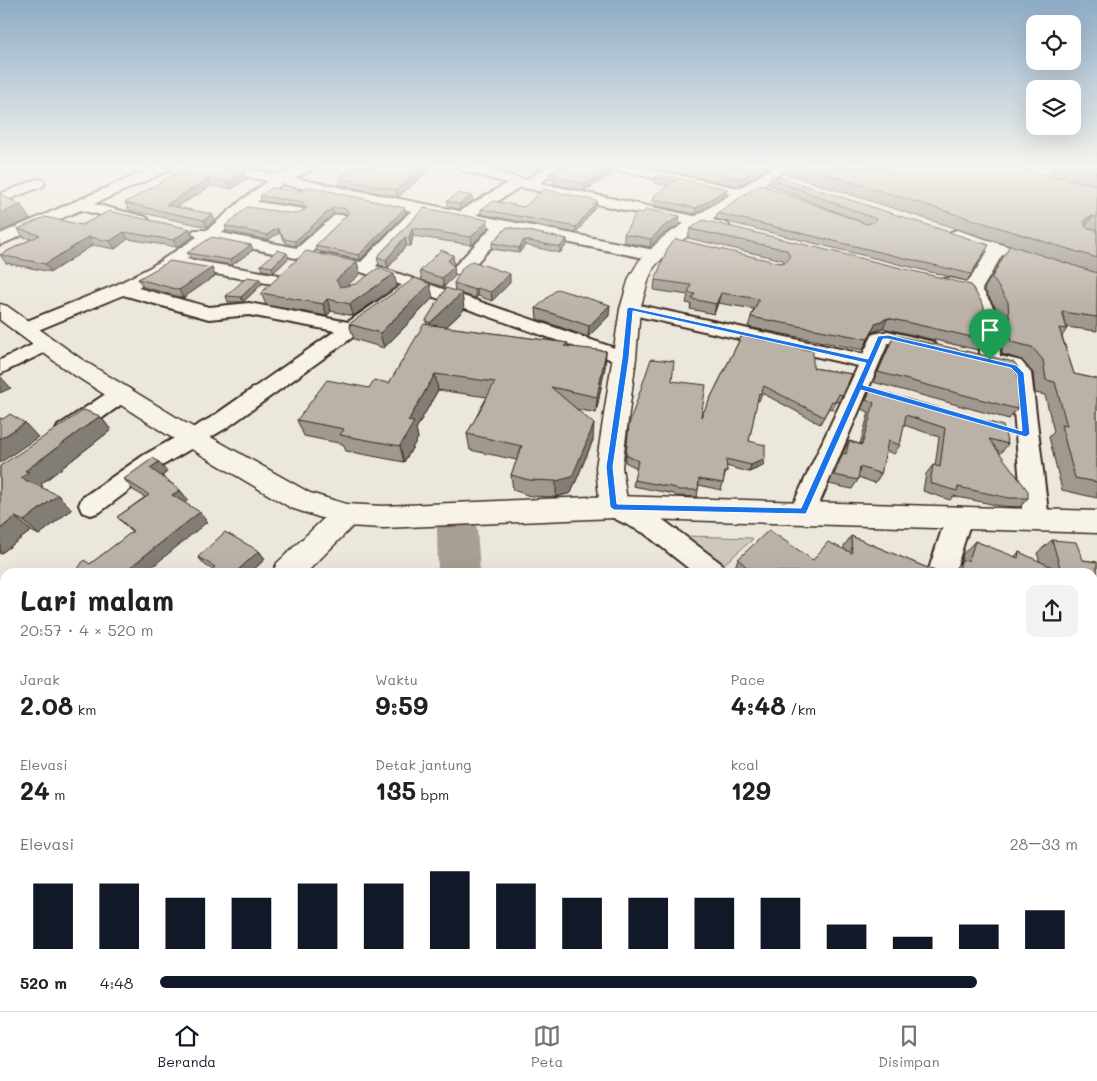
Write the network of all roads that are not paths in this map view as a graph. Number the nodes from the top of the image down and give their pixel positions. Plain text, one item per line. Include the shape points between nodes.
1 (58, 214) edge
2 (119, 214) edge
3 (234, 214) edge
4 (417, 214) edge
5 (454, 214) edge
6 (466, 214) edge
7 (665, 214) edge
8 (710, 214) edge
9 (463, 216) junction
10 (340, 218) dead end
11 (154, 222) edge
12 (698, 222) junction
13 (504, 224) junction
14 (182, 229) edge
15 (942, 230) edge
16 (736, 231) edge
17 (210, 235) junction
18 (0, 240) edge
19 (998, 248) junction
20 (303, 255) junction
21 (654, 256) junction
22 (172, 262) junction
23 (460, 270) edge
24 (368, 274) junction
25 (934, 279) edge
26 (1097, 281) edge
27 (415, 284) junction
28 (122, 289) junction
29 (973, 289) junction
30 (264, 295) junction
31 (630, 308) junction
32 (0, 310) edge
33 (24, 329) junction
34 (352, 329) junction
35 (45, 345) junction
36 (625, 358) junction
37 (990, 360) junction
38 (870, 362) junction
39 (0, 368) edge
40 (859, 387) junction
41 (880, 392) edge
42 (121, 394) junction
43 (1003, 428) edge
44 (1026, 434) junction
45 (193, 439) junction
46 (48, 444) edge
47 (91, 505) dead end
48 (614, 507) junction
49 (803, 511) junction
50 (346, 515) junction
51 (959, 517) junction
52 (1036, 520) junction
53 (1097, 522) edge
54 (292, 568) edge
55 (707, 568) edge
56 (942, 568) edge

1 - 18 street
2 - 11 street
3 - 17 street
4 - 24 street
5 - 9 street
6 - 9 street
7 - 12 street
8 - 12 main road
9 - 13 street
10 - 20 street
12 - 16 street
12 - 21 main road via 678,243
13 - 21 street
13 - 23 street
14 - 17 street
15 - 19 street
17 - 20 street
17 - 22 street
19 - 26 street
19 - 29 street
20 - 24 street
20 - 30 street
21 - 31 main road via 639,278
22 - 28 street
22 - 30 street
24 - 27 street
25 - 29 street
27 - 34 street
27 - 36 street
28 - 30 street via 209,313
28 - 33 street
29 - 37 street via 989,315
30 - 34 street
31 - 36 main road
31 - 38 street
32 - 33 main road
33 - 35 main road
34 - 45 street
35 - 39 street
35 - 42 main road
36 - 48 main road via 610,467
37 - 38 street via 883,336
37 - 44 street via 1014,366 1020,373
38 - 40 street
40 - 41 street
40 - 49 street
42 - 45 main road
42 - 46 street
43 - 44 street
44 - 52 street
45 - 47 street via 152,461
45 - 50 main road via 301,501
48 - 49 main road
48 - 50 main road via 383,517
48 - 55 street via 653,526
49 - 51 main road
50 - 54 main road
51 - 52 main road
51 - 56 street
52 - 53 main road

